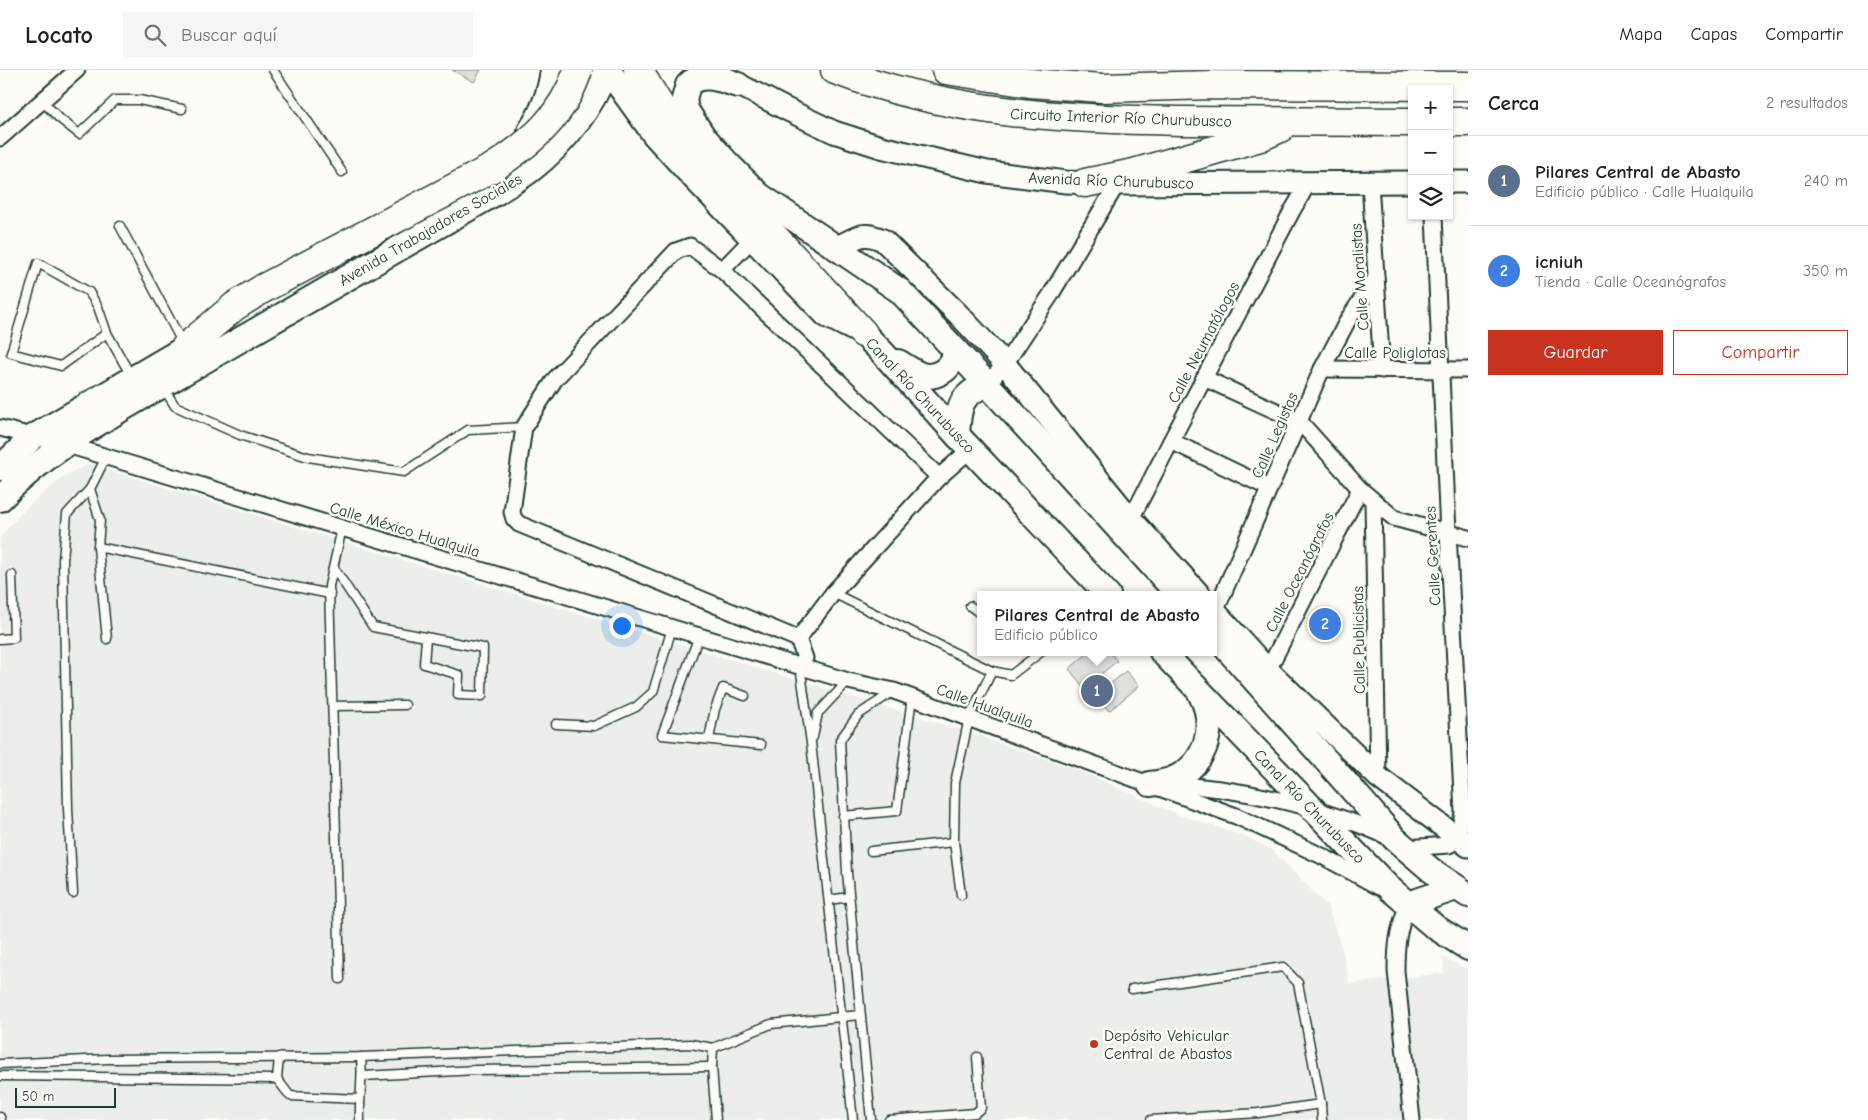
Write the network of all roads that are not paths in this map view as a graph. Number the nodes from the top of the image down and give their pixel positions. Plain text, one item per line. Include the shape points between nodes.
1 (77, 70) edge
2 (273, 70) edge
3 (553, 70) edge
4 (578, 70) edge
5 (607, 70) edge
6 (638, 70) edge
7 (710, 70) edge
8 (835, 70) edge
9 (946, 70) edge
10 (1143, 70) edge
11 (738, 85) junction
12 (1214, 85) junction
13 (1468, 86) edge
14 (42, 101) junction
15 (182, 109) dead end
16 (1294, 122) junction
17 (1408, 122) edge
18 (1453, 122) edge
19 (1468, 122) edge
20 (0, 138) edge
21 (342, 172) dead end
22 (1309, 182) junction
23 (1370, 182) junction
24 (1408, 182) edge
25 (1453, 182) edge
26 (1468, 182) edge
27 (1085, 183) junction
28 (1117, 184) junction
29 (497, 192) junction
30 (1434, 220) edge
31 (120, 226) dead end
32 (760, 232) junction
33 (837, 247) junction
34 (722, 270) junction
35 (1376, 278) junction
36 (107, 333) junction
37 (245, 336) junction
38 (872, 342) junction
39 (185, 348) junction
40 (955, 350) junction
41 (1005, 364) junction
42 (1322, 369) junction
43 (1442, 369) junction
44 (1382, 370) junction
45 (1468, 370) edge
46 (1204, 378) junction
47 (133, 379) junction
48 (987, 384) junction
49 (162, 386) junction
50 (1300, 422) junction
51 (524, 427) junction
52 (0, 428) edge
53 (33, 438) junction
54 (1171, 441) junction
55 (964, 442) junction
56 (64, 444) junction
57 (106, 457) junction
58 (0, 468) edge
59 (939, 476) junction
60 (1269, 488) junction
61 (90, 489) junction
62 (1360, 489) junction
63 (0, 499) edge
64 (1373, 501) junction
65 (1131, 520) junction
66 (342, 528) junction
67 (1448, 533) junction
68 (1468, 538) edge
69 (98, 547) junction
70 (334, 568) junction
71 (12, 576) dead end
72 (1104, 591) edge
73 (1175, 591) edge
74 (1196, 591) edge
75 (833, 593) junction
76 (330, 594) junction
77 (970, 606) dead end
78 (977, 611) edge
79 (1217, 611) edge
80 (1217, 621) edge
81 (1217, 622) edge
82 (672, 628) junction
83 (699, 636) junction
84 (426, 638) junction
85 (107, 639) dead end
86 (798, 639) junction
87 (0, 640) edge
88 (1034, 656) edge
89 (1166, 656) edge
90 (800, 666) junction
91 (1268, 670) junction
92 (992, 671) junction
93 (848, 681) junction
94 (894, 691) junction
95 (1201, 693) junction
96 (745, 696) dead end
97 (912, 697) junction
98 (405, 705) dead end
99 (333, 706) junction
100 (969, 718) junction
101 (556, 724) dead end
102 (709, 740) junction
103 (812, 743) junction
104 (761, 745) dead end
105 (1378, 777) junction
106 (1153, 785) junction
107 (1312, 809) junction
108 (843, 816) junction
109 (954, 842) junction
110 (1463, 843) edge
111 (1400, 844) junction
112 (871, 851) dead end
113 (1462, 892) edge
114 (73, 893) dead end
115 (961, 895) dead end
116 (849, 897) junction
117 (829, 900) junction
118 (1408, 904) junction
119 (1468, 948) edge
120 (340, 979) dead end
121 (1132, 989) dead end
122 (860, 1016) junction
123 (842, 1018) junction
124 (712, 1048) junction
125 (279, 1057) junction
126 (361, 1057) junction
127 (977, 1057) dead end
128 (0, 1064) edge
129 (712, 1067) junction
130 (0, 1076) edge
131 (363, 1076) junction
132 (277, 1078) junction
133 (360, 1099) junction
134 (1321, 1104) junction
135 (1258, 1112) junction
136 (360, 1120) edge
137 (716, 1120) edge
138 (853, 1120) edge
139 (871, 1120) edge
140 (889, 1120) edge
141 (1151, 1120) edge
142 (1263, 1120) edge
143 (1322, 1120) edge
144 (1412, 1120) edge

1 - 14 street
2 - 21 lane
3 - 29 main road via 548,99
4 - 39 highway, bridge via 551,120 516,153 264,288 235,306
5 - 29 main road, Avenida Trabajadores Sociales via 589,105 562,141 532,169
5 - 32 main road via 687,170
6 - 32 highway via 672,126
7 - 11 street, Avenida Río Churubusco
8 - 16 highway, Circuito Interior Río Churubusco via 876,86 954,105 1029,115
9 - 12 highway, Circuito Interior Río Churubusco via 1069,87
10 - 12 highway
11 - 27 street, Avenida Río Churubusco via 834,132 882,147 987,172
11 - 33 main road via 708,78 692,82 686,89 685,104 697,128 759,195
12 - 13 highway, Circuito Interior Río Churubusco
14 - 15 lane via 79,134 115,100 139,100
14 - 20 street
16 - 17 highway, Circuito Interior Río Churubusco
16 - 27 highway via 1260,137 1134,173
18 - 19 highway
22 - 23 street, Avenida Río Churubusco
22 - 28 street, Avenida Río Churubusco
22 - 46 street, Calle Neumatólogos
23 - 24 street, Avenida Río Churubusco
23 - 35 street, Calle Moralistas
25 - 26 street
27 - 28 street, Avenida Río Churubusco
28 - 41 street
29 - 37 main road, Avenida Trabajadores Sociales
30 - 43 street, Calle Gerentes
31 - 39 lane
32 - 34 street
32 - 38 highway
33 - 40 main road via 900,291
33 - 41 street via 863,235 871,234 883,240
34 - 51 street via 690,246 676,252 555,379
34 - 59 street
35 - 42 street, Calle Legistas via 1349,318
35 - 44 street, Calle Moralistas
36 - 36 lane via 89,292 38,263 11,353 61,366
36 - 47 lane
37 - 39 main road, Avenida Trabajadores Sociales
37 - 49 main road, Avenida Trabajadores Sociales
38 - 40 main road via 920,375 937,374 948,369
38 - 55 main road, Canal Río Churubusco
39 - 47 main road, Avenida Trabajadores Sociales
40 - 48 main road
41 - 48 street
41 - 65 street
42 - 44 street, Calle Poliglotas
42 - 50 street, Calle Legistas
43 - 44 street, Calle Poliglotas
43 - 45 street, Calle Poliglotas
43 - 67 street, Calle Gerentes
46 - 50 street
46 - 54 street, Calle Neumatólogos
47 - 53 main road, Avenida Trabajadores Sociales
48 - 55 main road via 965,397 959,410
48 - 73 main road
49 - 51 lane via 175,406 240,435 308,457 404,472 468,430
49 - 56 main road, Avenida Trabajadores Sociales
50 - 60 street, Calle Legistas
50 - 62 street
51 - 86 street via 512,512 519,524
52 - 53 street, Calle México Hualquila
53 - 56 street, Calle México Hualquila
53 - 58 main road, Avenida Trabajadores Sociales
54 - 60 street
54 - 65 street, Calle Neumatólogos
55 - 59 street
55 - 72 main road, Canal Río Churubusco
56 - 57 street, Calle México Hualquila
56 - 63 main road, Avenida Trabajadores Sociales via 18,480
57 - 61 lane
57 - 66 street, Calle México Hualquila
59 - 75 street
60 - 79 street, Calle Legistas
61 - 69 lane via 100,520
61 - 114 lane via 67,514 63,560
62 - 64 street
62 - 91 street, Calle Oceanógrafos
64 - 67 street via 1394,518
64 - 105 street, Calle Publicistas
65 - 74 street
66 - 70 lane
66 - 82 street, Calle México Hualquila
67 - 68 street
67 - 110 street, Calle Gerentes via 1463,791
69 - 76 lane
69 - 85 lane
70 - 76 lane
70 - 84 lane via 373,626
71 - 87 lane via 14,638
75 - 86 street
75 - 92 lane
76 - 99 lane
77 - 78 lane
80 - 91 street
81 - 111 main road
82 - 83 street, Calle México Hualquila
82 - 101 lane via 652,692 636,707 594,726
83 - 90 street, Calle México Hualquila
83 - 102 lane via 662,735
84 - 84 lane via 483,648 482,696 458,695 459,675 424,664
86 - 90 street via 804,658
88 - 92 lane via 1011,675
89 - 95 main road, Canal Río Churubusco
90 - 93 street, Calle Hualquila
90 - 103 lane
91 - 105 street
92 - 100 lane
93 - 94 street, Calle Hualquila
93 - 103 lane via 818,713
94 - 97 street, Calle Hualquila
94 - 108 lane via 858,714 840,740
95 - 106 main road via 1209,722 1203,752 1182,774
95 - 107 main road, Canal Río Churubusco
96 - 102 lane via 723,688
97 - 100 street, Calle Hualquila
97 - 108 lane via 897,811
98 - 99 lane
99 - 120 lane
100 - 106 street, Calle Hualquila
100 - 109 lane via 955,783
102 - 104 lane
103 - 117 lane
105 - 110 street
106 - 107 street, Calle Hualquila via 1236,791
106 - 118 street, Calle Hualquila via 1280,836
107 - 111 street, Calle Hualquila via 1357,824
107 - 118 main road, Canal Río Churubusco
108 - 116 lane
109 - 112 lane
109 - 115 lane
110 - 111 street
111 - 113 main road
113 - 118 main road
116 - 117 lane
116 - 122 lane
117 - 123 lane
118 - 119 main road, Canal Río Churubusco via 1435,927
118 - 144 street via 1399,926 1396,971
121 - 134 lane via 1283,967 1298,983
122 - 123 lane
122 - 139 lane
123 - 124 lane via 771,1024
123 - 138 lane
124 - 126 lane via 691,1044
124 - 129 lane
125 - 126 lane
125 - 128 lane
125 - 132 lane
126 - 131 lane
127 - 140 lane via 981,1108 975,1113
129 - 131 lane via 476,1070
129 - 137 lane
130 - 132 lane
131 - 133 lane
132 - 133 lane via 290,1096
133 - 136 lane
134 - 135 lane
134 - 143 lane
135 - 141 lane
135 - 142 lane

